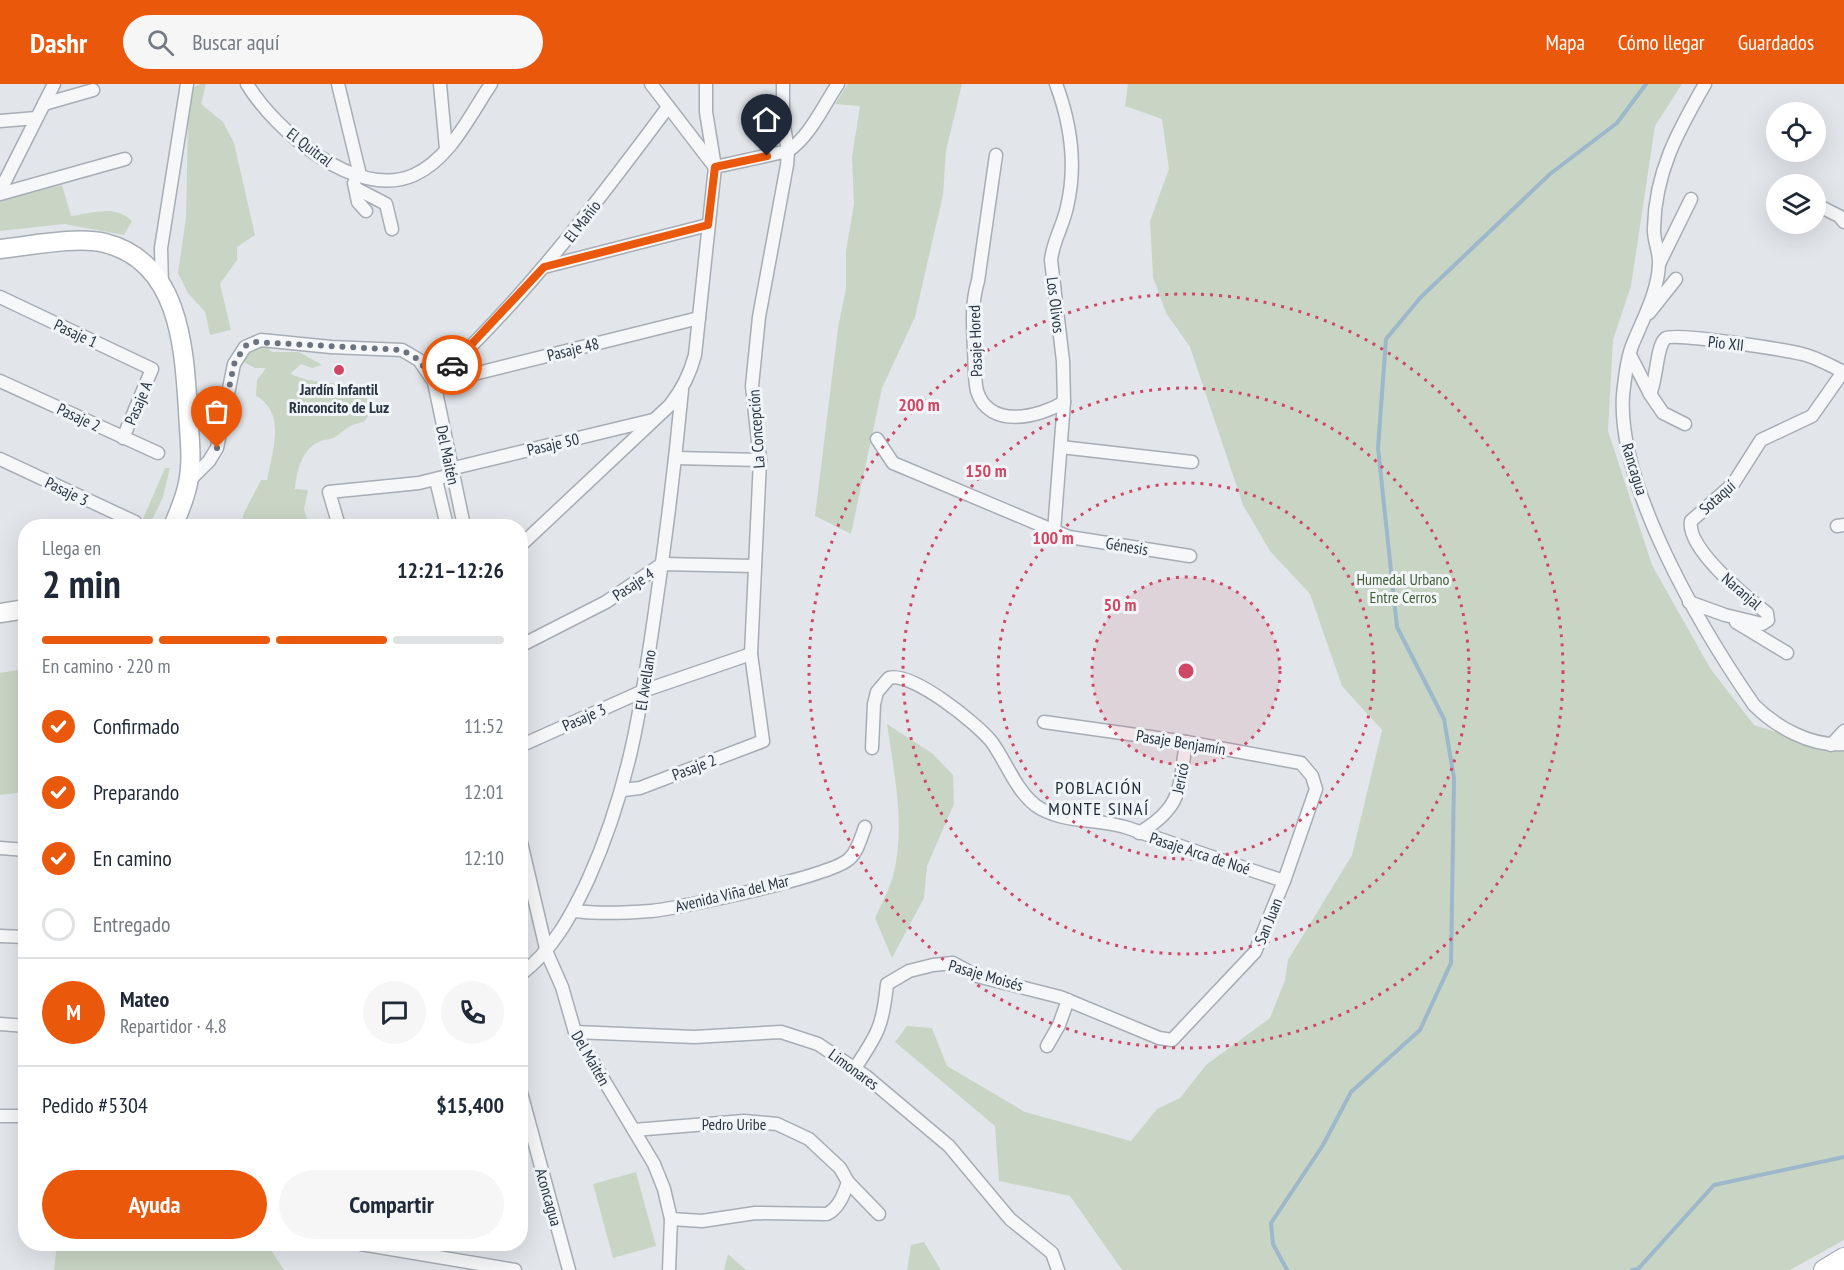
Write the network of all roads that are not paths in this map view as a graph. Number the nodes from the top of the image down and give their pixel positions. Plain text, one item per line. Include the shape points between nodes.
1 (54, 84) edge
2 (187, 84) edge
3 (247, 84) edge
4 (338, 84) edge
5 (440, 84) edge
6 (491, 84) edge
7 (651, 84) edge
8 (706, 84) edge
9 (783, 84) edge
10 (838, 84) edge
11 (1056, 84) edge
12 (1705, 84) edge
13 (93, 90) dead end
14 (44, 104) junction
15 (668, 107) junction
16 (36, 118) junction
17 (0, 122) edge
18 (446, 149) junction
19 (788, 151) junction
20 (996, 155) dead end
21 (125, 159) dead end
22 (715, 167) junction
23 (347, 171) junction
24 (360, 175) junction
25 (357, 189) junction
26 (0, 192) edge
27 (1691, 199) dead end
28 (1826, 210) edge
29 (366, 211) dead end
30 (1844, 222) edge
31 (708, 225) junction
32 (392, 230) dead end
33 (0, 249) edge
34 (1660, 262) junction
35 (544, 267) junction
36 (1676, 279) dead end
37 (162, 285) junction
38 (0, 297) edge
39 (699, 318) junction
40 (1644, 320) junction
41 (1630, 355) junction
42 (152, 369) joint
43 (447, 370) junction
44 (1843, 372) edge
45 (0, 381) edge
46 (434, 382) junction
47 (682, 390) junction
48 (1650, 394) junction
49 (1064, 402) junction
50 (656, 420) junction
51 (1685, 424) dead end
52 (123, 438) junction
53 (877, 438) dead end
54 (1061, 447) junction
55 (158, 453) dead end
56 (675, 458) junction
57 (0, 459) edge
58 (760, 460) junction
59 (1192, 462) dead end
60 (451, 472) junction
61 (436, 480) junction
62 (189, 481) junction
63 (129, 519) edge
64 (176, 519) edge
65 (337, 519) edge
66 (445, 519) edge
67 (462, 519) edge
68 (1690, 525) joint
69 (1054, 531) junction
70 (528, 539) edge
71 (1190, 556) dead end
72 (662, 564) junction
73 (755, 566) junction
74 (1689, 602) junction
75 (18, 610) edge
76 (0, 613) edge
77 (1725, 615) junction
78 (528, 642) edge
79 (1787, 653) dead end
80 (751, 654) junction
81 (643, 691) junction
82 (1044, 722) dead end
83 (1844, 731) edge
84 (763, 741) joint
85 (528, 742) edge
86 (1186, 742) junction
87 (1844, 744) edge
88 (1831, 745) junction
89 (872, 748) dead end
90 (1312, 776) joint
91 (623, 790) junction
92 (865, 827) dead end
93 (1139, 833) junction
94 (0, 848) edge
95 (18, 849) edge
96 (528, 872) edge
97 (1284, 881) junction
98 (574, 911) junction
99 (0, 936) edge
100 (18, 937) edge
101 (547, 953) junction
102 (528, 968) edge
103 (1068, 1000) junction
104 (0, 1024) edge
105 (18, 1025) edge
106 (575, 1032) junction
107 (1172, 1040) joint
108 (1047, 1046) dead end
109 (855, 1068) junction
110 (0, 1116) edge
111 (18, 1116) edge
112 (528, 1119) edge
113 (634, 1130) junction
114 (848, 1182) junction
115 (879, 1214) dead end
116 (671, 1219) junction
117 (402, 1251) edge
118 (1844, 1258) edge
119 (515, 1270) edge
120 (569, 1270) edge
121 (669, 1270) edge
122 (1058, 1270) edge
123 (1824, 1270) edge

1 - 14 street
2 - 37 street via 161,248
3 - 23 street, El Quitral via 256,99 296,139
4 - 24 street
5 - 18 street
6 - 18 street, El Quitral
7 - 15 street
8 - 22 street, El Avellano via 706,112
9 - 19 street, La Concepción
10 - 19 street via 798,144
11 - 49 street, Los Olivos via 1074,165 1067,210 1052,247 1051,260
12 - 34 street, Rancagua via 1670,146 1658,191 1653,230
13 - 14 street
14 - 16 street
15 - 22 street
15 - 35 street, El Mañío via 586,219
16 - 17 street
16 - 26 street
18 - 24 street, El Quitral via 414,175 389,180
19 - 22 street
19 - 58 street, La Concepción via 759,317 753,375
20 - 49 street, Pasaje Hored via 978,281 972,298 978,392 987,407 1008,416 1036,416
21 - 26 street
22 - 31 street, El Avellano
23 - 24 street, El Quitral
23 - 25 street
25 - 29 street via 358,202
25 - 32 street via 386,204
27 - 34 street
28 - 30 street
31 - 35 street
31 - 39 street, El Avellano
33 - 37 street via 105,243 145,263
34 - 40 street, Rancagua
35 - 43 street, El Mañío
36 - 40 street
37 - 62 street via 174,311 184,353
38 - 42 street, Pasaje 1
39 - 43 street, Pasaje 48 via 474,374
39 - 47 street, El Avellano via 695,355
40 - 41 street, Rancagua
41 - 48 street
41 - 74 street, Rancagua via 1623,395 1630,463
42 - 52 street, Pasaje A
43 - 46 street, El Mañío
44 - 48 street, Pio XII via 1803,354 1673,335 1660,345 1655,385
44 - 68 street, Sotaquí via 1812,416 1761,440 1733,484
45 - 52 street, Pasaje 2
46 - 60 street, Del Maitén
46 - 62 street via 419,360 402,350 254,342 245,346 234,364 217,448
47 - 50 street, El Avellano
47 - 56 street, El Avellano
48 - 51 street via 1663,413
49 - 54 street, Los Olivos
50 - 60 street, Pasaje 50
50 - 70 street, El Avellano
52 - 55 street, Pasaje 2
53 - 69 street, Génesis via 893,463
54 - 59 street
54 - 69 street, Los Olivos
56 - 58 street
56 - 72 street, El Avellano
57 - 63 street, Pasaje 3
58 - 73 street, La Concepción
60 - 61 street, Pasaje 50
60 - 67 street, Del Maitén
61 - 65 street, Pasaje 50 via 329,492
61 - 66 street, Del Maitén
62 - 64 street
68 - 77 street, Naranjal via 1719,571 1769,616 1762,624
69 - 71 street, Génesis via 1069,537
72 - 73 street, Pasaje 4
72 - 78 street, Pasaje 4 via 606,602
72 - 81 street, El Avellano
73 - 80 street, La Concepción
74 - 77 street, Naranjal
74 - 88 street, Rancagua via 1754,705 1790,732
75 - 76 street
77 - 79 street, Naranjal
80 - 81 street, Pasaje 3
80 - 84 street, La Concepción
81 - 85 street, Pasaje 3
81 - 91 street, El Avellano
82 - 86 street, Pasaje Benjamín
83 - 88 street
84 - 91 street, Pasaje 2 via 640,788
86 - 90 street, Pasaje Benjamín via 1301,763
86 - 93 street, Jericó via 1177,798 1164,815
87 - 88 street, Rancagua
89 - 93 street, Pasaje Arca de Noé via 877,692 889,678 902,677 925,689 985,735 1037,807 1063,817
90 - 97 street, San Juan via 1316,789
91 - 98 street, El Avellano via 603,848
92 - 98 street, Avenida Viña del Mar via 855,854 808,876 654,911
93 - 97 street, Pasaje Arca de Noé
94 - 95 street
96 - 101 street, Del Maitén
97 - 107 street, San Juan via 1255,952
98 - 101 street, El Avellano
99 - 100 street
101 - 102 street
101 - 106 street, Del Maitén
103 - 107 street, Pasaje Moisés
103 - 108 street
103 - 109 street, Pasaje Moisés via 976,976 952,963 909,971 887,984 883,1019
104 - 105 street
106 - 109 street, Limonares via 694,1037 782,1032 818,1044
106 - 113 street, Del Maitén
109 - 122 street, Limonares via 949,1146 1010,1219 1052,1252
110 - 111 street
112 - 120 street, Aconcagua
113 - 114 street, Pedro Uribe via 744,1122 788,1127 809,1139 840,1168
113 - 116 street, Del Maitén via 654,1164
114 - 115 street, Pedro Uribe
114 - 116 street via 843,1196 827,1214 756,1213 702,1221
116 - 121 street, Del Maitén
117 - 119 street
118 - 123 main road

